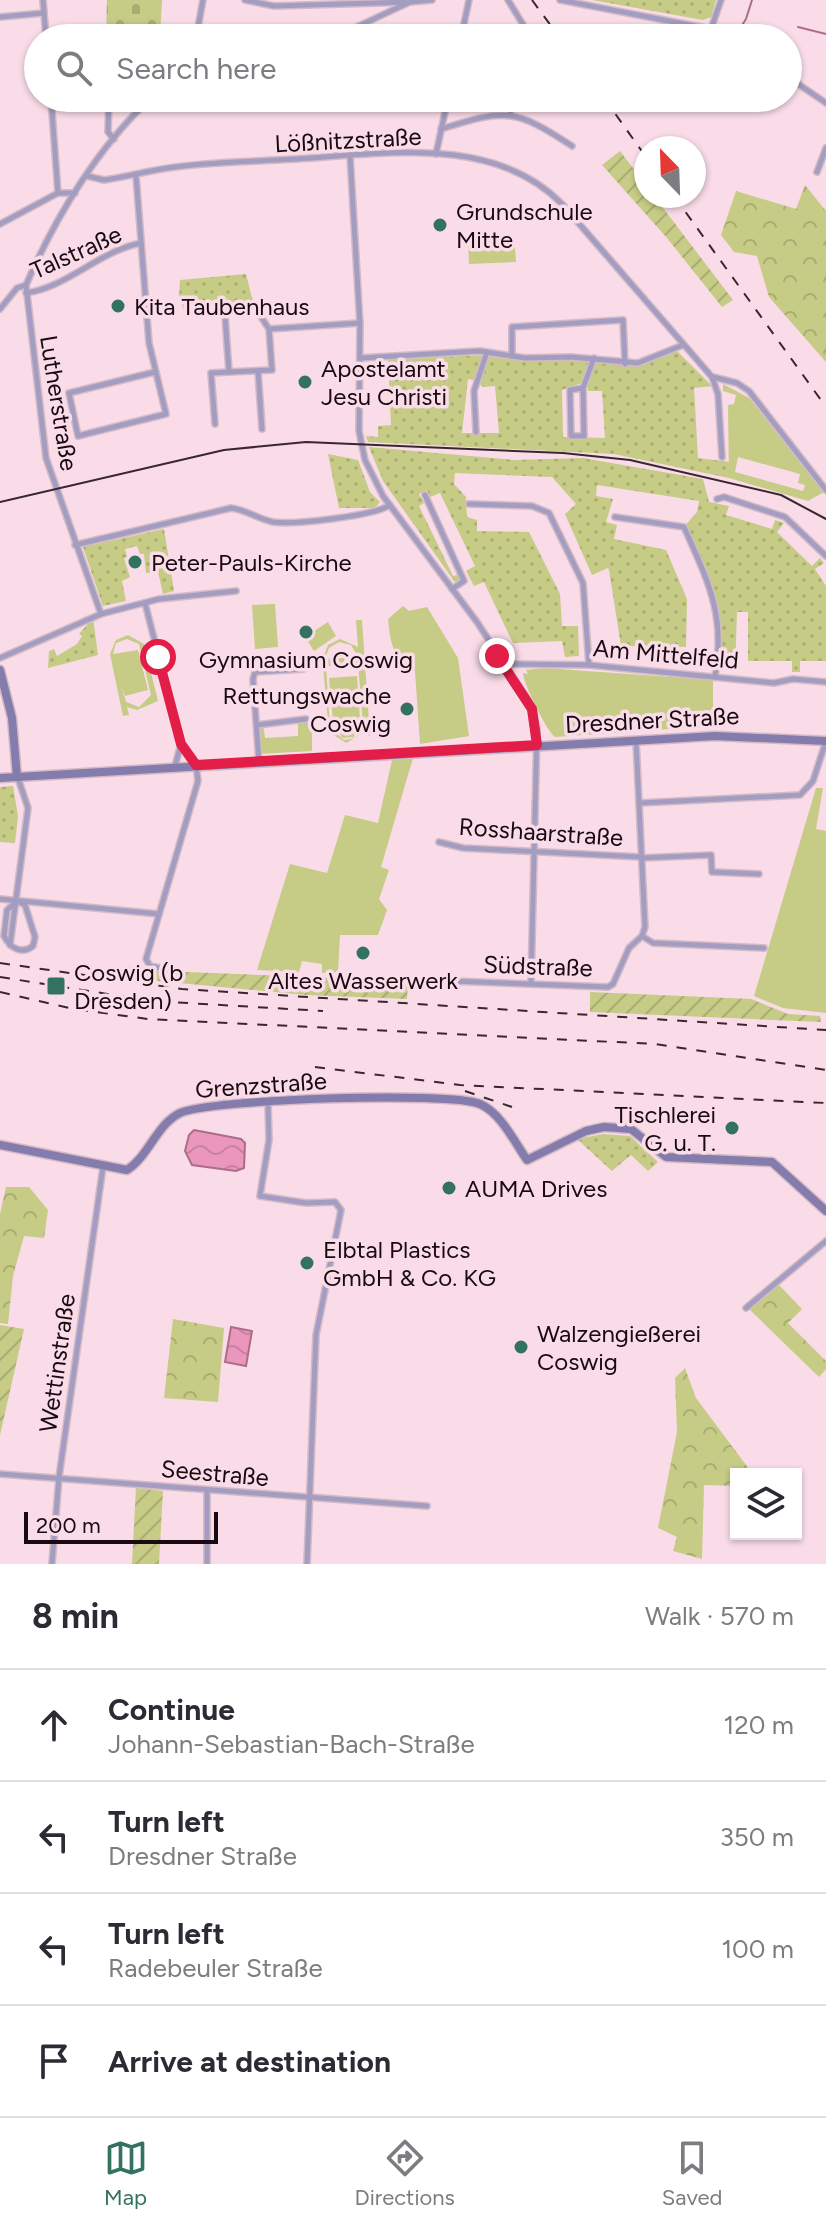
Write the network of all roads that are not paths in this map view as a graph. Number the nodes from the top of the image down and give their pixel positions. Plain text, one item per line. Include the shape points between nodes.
1 (43, 0) edge
2 (203, 0) edge
3 (245, 0) edge
4 (432, 0) edge
5 (469, 0) edge
6 (508, 0) edge
7 (560, 0) edge
8 (721, 0) edge
9 (410, 2) junction
10 (292, 3) edge
11 (44, 13) junction
12 (0, 17) edge
13 (45, 24) edge
14 (199, 24) edge
15 (363, 24) edge
16 (464, 24) edge
17 (523, 24) edge
18 (685, 24) edge
19 (713, 24) edge
20 (802, 87) edge
21 (826, 103) edge
22 (52, 112) edge
23 (109, 112) edge
24 (138, 112) edge
25 (445, 112) edge
26 (510, 114) joint
27 (441, 129) junction
28 (114, 139) junction
29 (572, 146) dead end
30 (826, 148) edge
31 (436, 154) junction
32 (350, 155) junction
33 (817, 172) dead end
34 (87, 176) junction
35 (136, 176) junction
36 (58, 193) junction
37 (75, 193) junction
38 (0, 224) edge
39 (141, 243) junction
40 (26, 285) junction
41 (26, 293) junction
42 (0, 309) edge
43 (360, 323) junction
44 (269, 329) junction
45 (683, 345) junction
46 (487, 352) junction
47 (512, 356) junction
48 (361, 358) junction
49 (594, 358) junction
50 (625, 364) junction
51 (258, 371) junction
52 (155, 372) junction
53 (229, 372) junction
54 (712, 377) junction
55 (583, 388) junction
56 (215, 424) dead end
57 (262, 429) dead end
58 (476, 432) dead end
59 (722, 457) dead end
60 (826, 490) edge
61 (425, 495) dead end
62 (717, 499) dead end
63 (469, 504) dead end
64 (390, 505) junction
65 (615, 517) dead end
66 (75, 545) junction
67 (826, 556) edge
68 (452, 589) junction
69 (236, 591) dead end
70 (145, 603) junction
71 (101, 614) junction
72 (0, 658) edge
73 (502, 664) junction
74 (589, 665) junction
75 (303, 669) dead end
76 (0, 670) edge
77 (715, 676) junction
78 (826, 682) edge
79 (306, 719) dead end
80 (257, 725) junction
81 (636, 740) junction
82 (826, 741) edge
83 (181, 744) junction
84 (537, 745) junction
85 (259, 762) junction
86 (196, 765) junction
87 (175, 766) junction
88 (17, 777) junction
89 (0, 778) edge
90 (640, 803) junction
91 (439, 842) dead end
92 (536, 853) junction
93 (641, 857) junction
94 (759, 874) dead end
95 (0, 899) edge
96 (17, 901) junction
97 (159, 914) junction
98 (642, 936) junction
99 (764, 948) dead end
100 (160, 968) dead end
101 (398, 979) dead end
102 (531, 984) junction
103 (268, 1103) junction
104 (0, 1145) edge
105 (103, 1167) junction
106 (826, 1211) edge
107 (826, 1241) edge
108 (746, 1308) dead end
109 (0, 1474) edge
110 (59, 1477) junction
111 (207, 1491) junction
112 (311, 1498) junction
113 (427, 1506) dead end
114 (52, 1564) edge
115 (207, 1564) edge
116 (307, 1564) edge

1 - 11 street
2 - 14 street
3 - 10 street
4 - 9 street
5 - 16 street
6 - 17 street
7 - 18 street
8 - 19 street
9 - 10 street
9 - 15 street
11 - 12 street
11 - 13 street
20 - 21 street
22 - 36 street
23 - 28 street via 108,132
24 - 28 street
25 - 27 street
26 - 27 street via 478,116
26 - 29 street
27 - 31 street
28 - 34 street
30 - 33 street
31 - 32 street, Lößnitzstraße
31 - 45 street, Lößnitzstraße via 508,168 549,191
32 - 35 street, Lößnitzstraße
32 - 43 street
34 - 35 street, Lößnitzstraße
34 - 37 street
35 - 39 street
36 - 37 street
36 - 38 street
37 - 40 street
39 - 41 street, Talstraße via 113,251 42,291
39 - 52 street
40 - 41 street, Lutherstraße
40 - 42 street
41 - 66 street, Lutherstraße via 46,458
43 - 44 street
43 - 48 street
44 - 51 street via 272,370
44 - 53 street via 254,306 228,308
45 - 50 street via 655,360
45 - 54 street, Lößnitzstraße
46 - 47 street
46 - 48 street
46 - 58 street via 474,391
47 - 49 street
47 - 50 street via 512,327 623,320
48 - 64 street via 363,452
49 - 50 street
49 - 55 street
51 - 53 street
51 - 57 street
52 - 52 street via 166,414 78,436 69,393
53 - 56 street via 211,373
54 - 59 street
54 - 60 street, Lößnitzstraße via 749,391
55 - 55 street via 584,436 571,436 570,390
61 - 68 street via 464,581
62 - 67 street via 777,513
63 - 74 street via 532,506 549,513 583,583
64 - 66 street via 328,520 272,522 231,508
64 - 68 street
65 - 77 street via 684,527 716,600 720,637
66 - 71 street, Lutherstraße
68 - 73 street
69 - 70 street
70 - 71 street
70 - 83 street
71 - 72 street
73 - 74 street, Am Mittelfeld
73 - 84 street via 532,709
74 - 77 street, Am Mittelfeld
75 - 80 street via 255,672
76 - 88 main road via 12,718
77 - 78 street, Am Mittelfeld
79 - 80 street
80 - 85 street
81 - 82 main road, Dresdner Straße via 747,735
81 - 84 main road, Dresdner Straße
81 - 90 street
82 - 90 street via 813,781 800,795
83 - 86 street
83 - 87 street
84 - 85 main road, Dresdner Straße
84 - 92 street
85 - 86 main road, Dresdner Straße
86 - 87 main road, Dresdner Straße
86 - 97 street via 198,781
87 - 88 main road, Dresdner Straße
88 - 89 main road, Dresdner Straße
88 - 96 street via 28,808
90 - 93 street
91 - 92 street, Rosshaarstraße
92 - 93 street, Rosshaarstraße
92 - 102 street
93 - 94 street, Rosshaarstraße via 711,855 712,872
93 - 98 street
95 - 96 street
96 - 96 street via 7,910 4,936 10,945 27,950 35,940 25,905
96 - 97 street
97 - 100 street via 146,959
98 - 99 street via 653,943
98 - 102 street, Südstraße via 629,948 608,987
101 - 102 street, Südstraße
103 - 105 main road, Grenzstraße via 186,1111 165,1124 136,1164 127,1170
103 - 106 main road, Grenzstraße via 430,1096 473,1102 491,1111 527,1160 586,1131 631,1129 666,1157 772,1162
103 - 112 street via 269,1140 260,1196 339,1206 316,1335
104 - 105 main road, Grenzstraße
105 - 110 street, Wettinstraße
107 - 108 street
109 - 110 street, Seestraße
110 - 111 street, Seestraße
110 - 114 street, Wettinstraße
111 - 112 street, Seestraße
111 - 115 street
112 - 113 street, Seestraße
112 - 116 street

